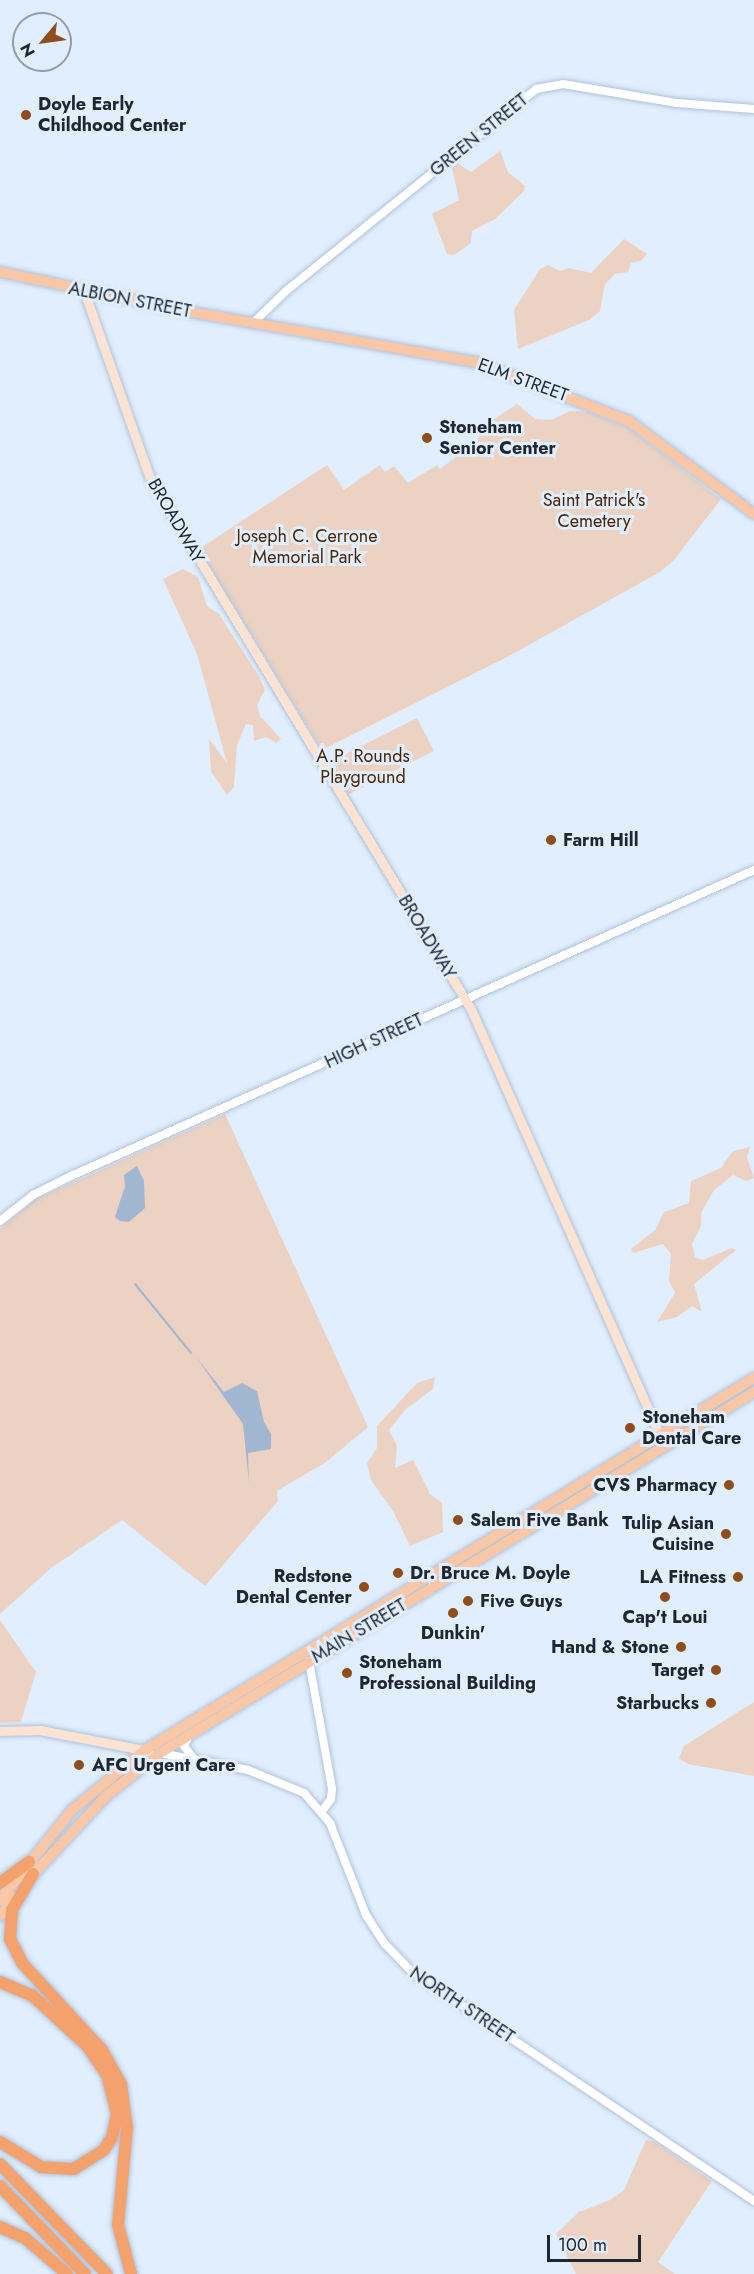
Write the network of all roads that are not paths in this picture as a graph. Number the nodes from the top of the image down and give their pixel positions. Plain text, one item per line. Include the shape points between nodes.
1 (754, 109) edge
2 (0, 272) edge
3 (84, 291) junction
4 (257, 323) junction
5 (754, 514) edge
6 (754, 870) edge
7 (466, 1000) junction
8 (0, 1221) edge
9 (754, 1378) edge
10 (754, 1392) edge
11 (660, 1436) junction
12 (309, 1661) junction
13 (0, 1731) edge
14 (192, 1733) junction
15 (145, 1750) junction
16 (160, 1753) junction
17 (194, 1759) junction
18 (322, 1811) junction
19 (31, 1868) junction
20 (0, 1883) edge
21 (0, 1900) edge
22 (0, 1916) edge
23 (0, 1982) edge
24 (0, 2142) edge
25 (0, 2164) edge
26 (0, 2186) edge
27 (754, 2201) edge
28 (0, 2228) edge
29 (67, 2274) edge
30 (85, 2274) edge
31 (106, 2274) edge
32 (131, 2274) edge

1 - 4 street, GREEN STREET via 667,102 563,84 536,89 286,291
2 - 3 main road, ALBION STREET
3 - 4 main road, ALBION STREET
3 - 7 main road, BROADWAY via 144,465
4 - 5 main road, ELM STREET via 458,357 539,384 641,428
6 - 7 street, HIGH STREET
7 - 8 street, HIGH STREET via 64,1179 25,1200
7 - 11 main road, BROADWAY
9 - 11 main road, MAIN STREET
10 - 12 main road, MAIN STREET
11 - 15 main road, MAIN STREET
12 - 14 main road, MAIN STREET
12 - 18 street via 332,1789 331,1799
13 - 15 main road, NORTH STREET via 40,1730
14 - 16 main road, MAIN STREET
14 - 17 street via 183,1743 186,1753
15 - 16 main road, NORTH STREET
15 - 19 main road, MAIN STREET via 94,1789
16 - 17 street, NORTH STREET
16 - 19 main road, MAIN STREET via 106,1796
17 - 18 street, NORTH STREET via 286,1784 304,1793
18 - 27 street, NORTH STREET via 366,1915 412,1972
19 - 20 highway
19 - 21 main road, MAIN STREET
19 - 22 main road, MAIN STREET
19 - 32 highway via 12,1910 10,1939 21,1963 97,2044 121,2084 127,2128 118,2224
23 - 24 highway via 33,1996 88,2047 107,2075 117,2114 104,2150 74,2169 41,2167
25 - 31 highway
26 - 30 highway
28 - 29 highway via 25,2238

